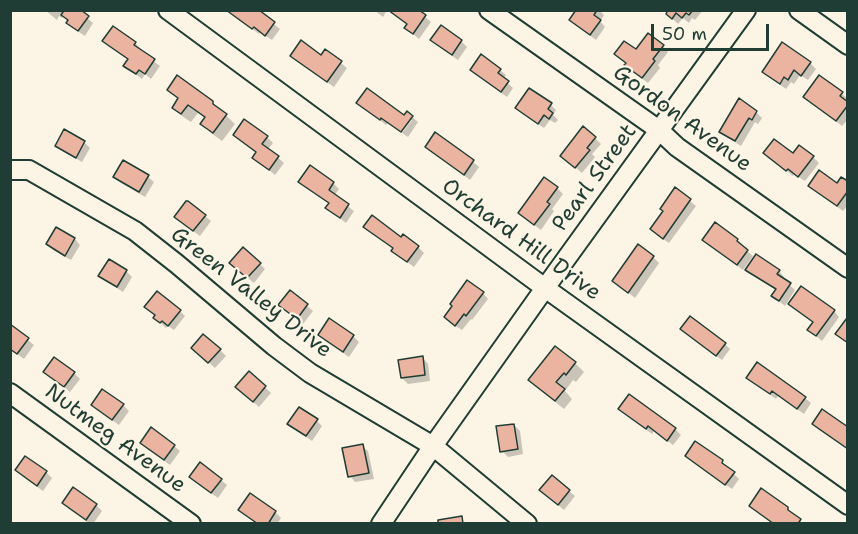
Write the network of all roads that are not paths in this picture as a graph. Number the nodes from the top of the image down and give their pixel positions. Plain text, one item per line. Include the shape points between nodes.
1 (168, 10) edge
2 (489, 10) edge
3 (746, 10) edge
4 (799, 10) edge
5 (848, 45) edge
6 (659, 130) junction
7 (20, 170) edge
8 (848, 267) edge
9 (545, 288) junction
10 (10, 393) edge
11 (433, 447) junction
12 (848, 505) edge
13 (191, 524) edge
14 (381, 524) edge
15 (527, 524) edge

1 - 9 street, Orchard Hill Drive
2 - 6 street, Gordon Avenue
3 - 6 street, Pearl Street
4 - 5 street
6 - 8 street, Gordon Avenue via 677,147
6 - 9 street, Pearl Street
7 - 11 street, Green Valley Drive via 135,231 310,373
9 - 11 street, Pearl Street
9 - 12 street, Orchard Hill Drive
10 - 13 street, Nutmeg Avenue
11 - 14 street, Pearl Street
11 - 15 street, Green Valley Drive

